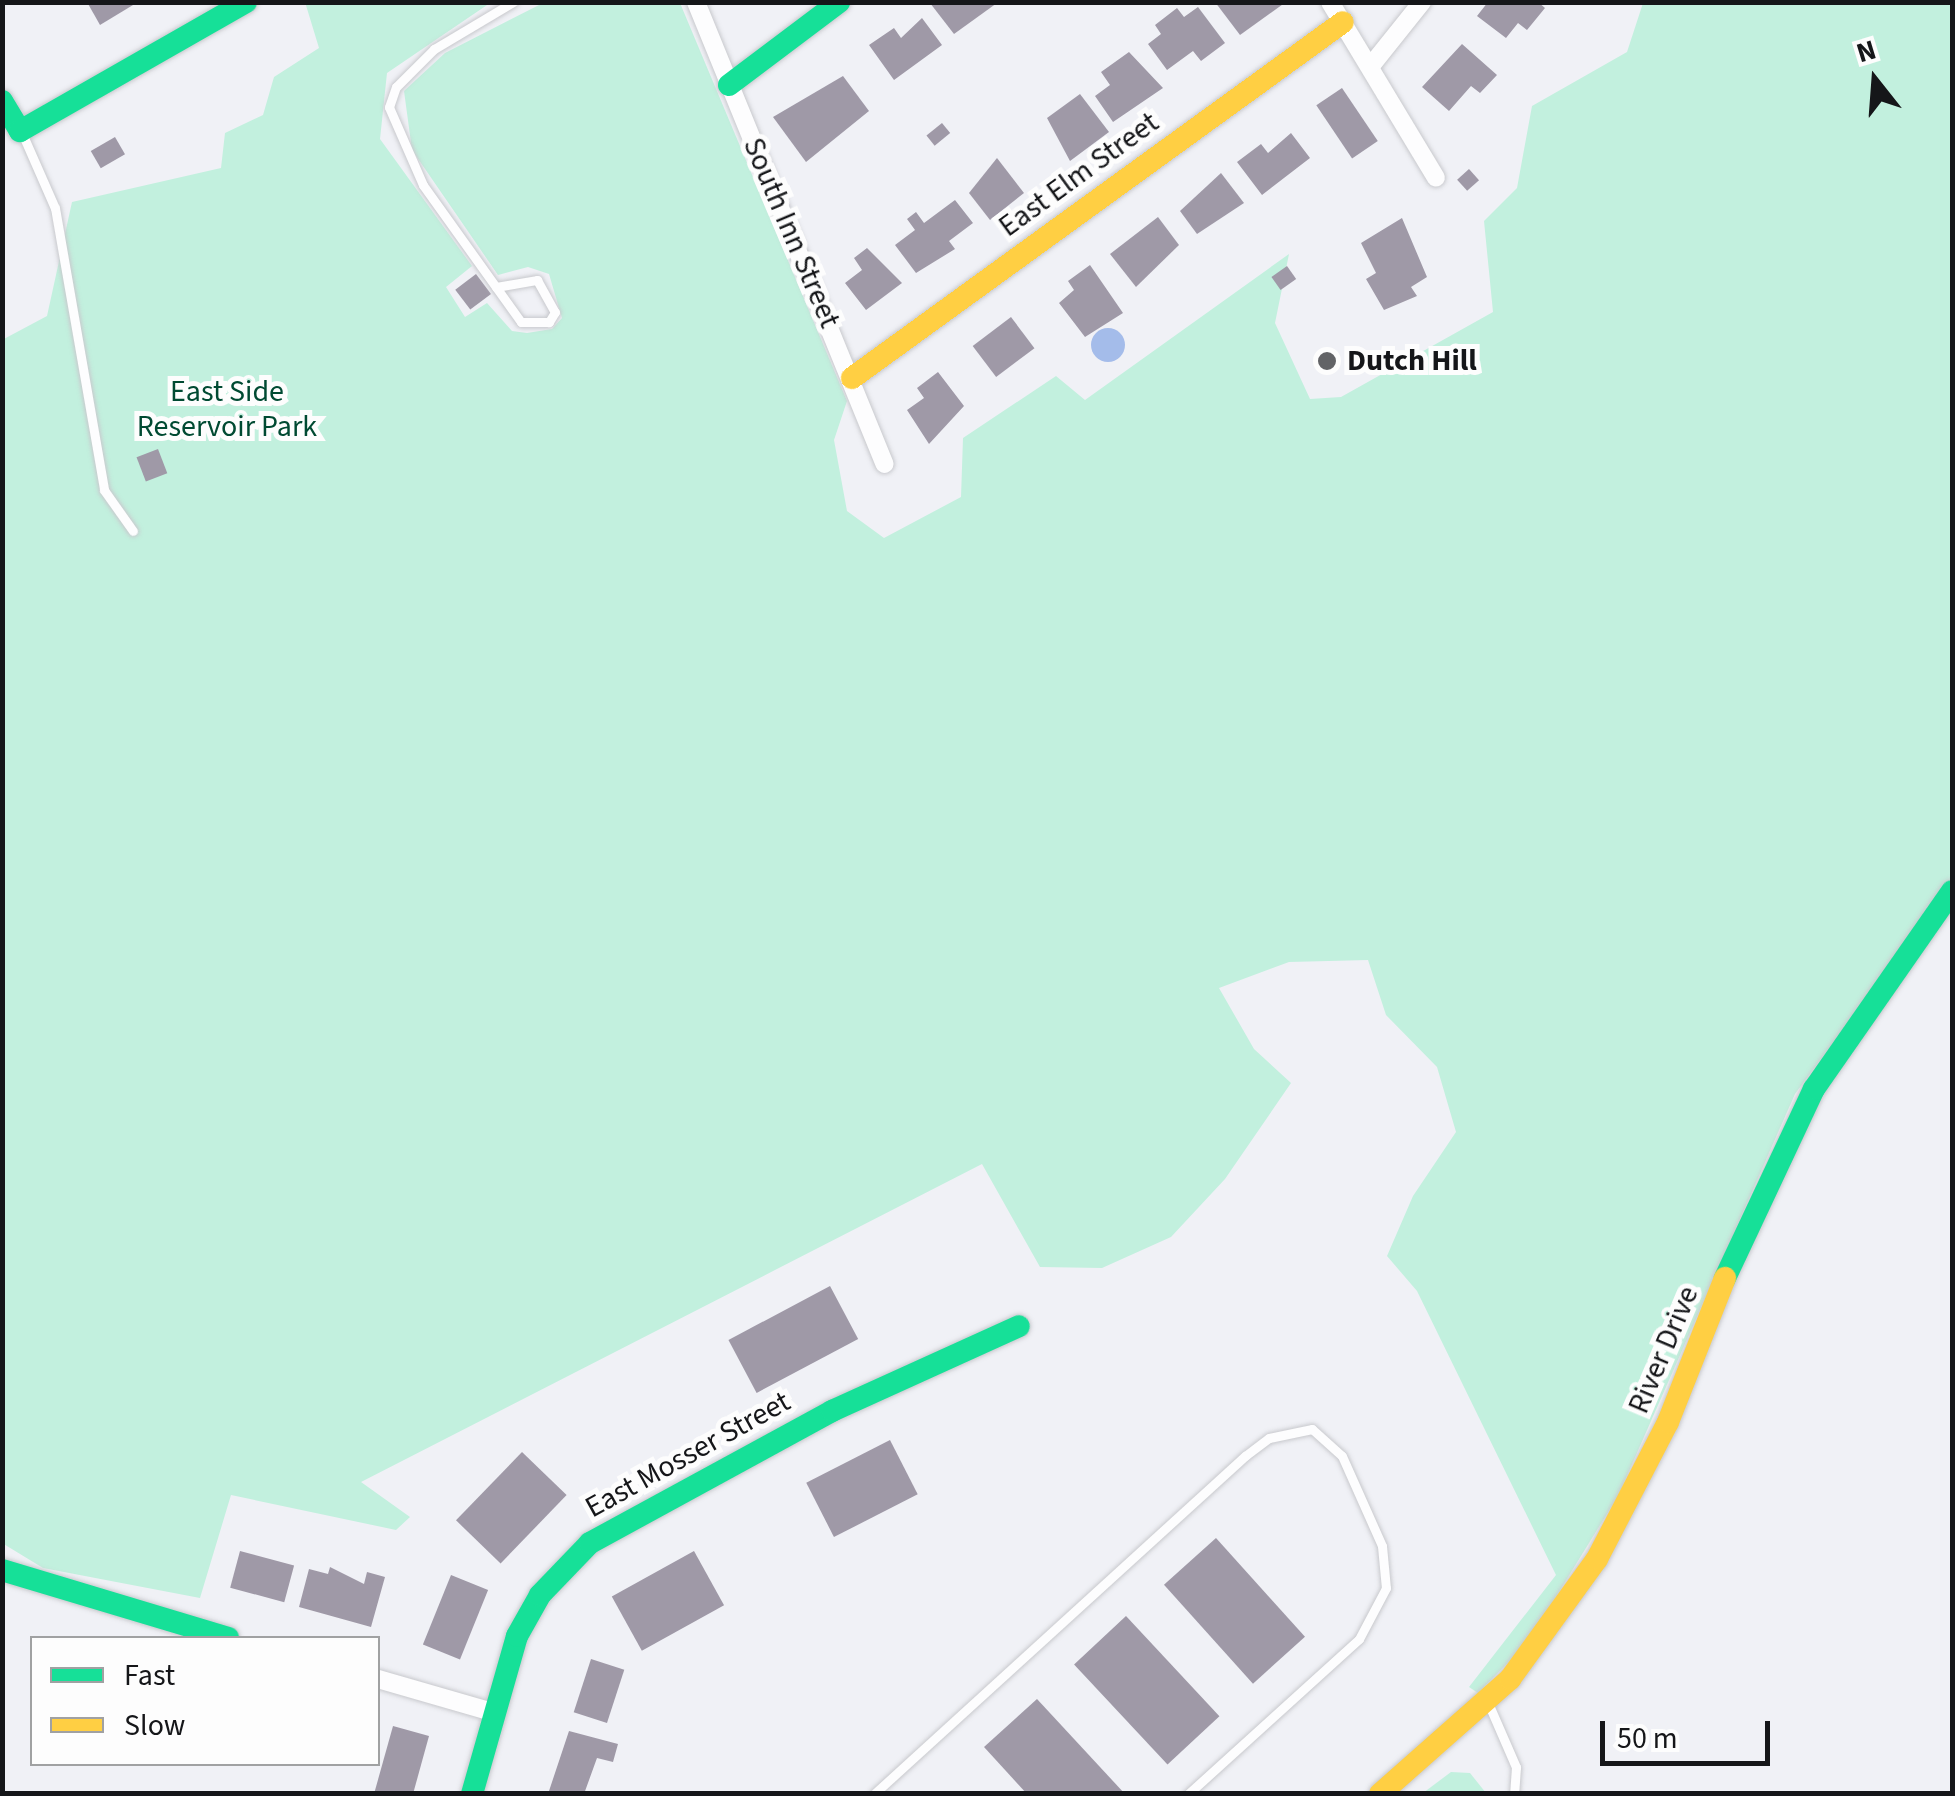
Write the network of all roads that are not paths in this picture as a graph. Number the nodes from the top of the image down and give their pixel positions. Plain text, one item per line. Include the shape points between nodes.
1 (246, 2) edge
2 (513, 2) edge
3 (696, 2) edge
4 (839, 2) edge
5 (1422, 2) edge
6 (1336, 12) edge
7 (1370, 66) junction
8 (729, 85) junction
9 (2, 101) edge
10 (20, 131) junction
11 (1436, 178) dead end
12 (496, 287) junction
13 (852, 378) junction
14 (885, 464) dead end
15 (133, 531) dead end
16 (1952, 891) edge
17 (1018, 1326) dead end
18 (2, 1570) edge
19 (221, 1636) edge
20 (380, 1680) edge
21 (1488, 1702) junction
22 (492, 1712) junction
23 (472, 1794) edge
24 (874, 1794) edge
25 (1188, 1794) edge
26 (1380, 1794) edge
27 (1514, 1794) edge

1 - 10 street
2 - 12 lane via 434,49 396,88 389,107 403,150
3 - 8 street, South Inn Street
4 - 8 street
5 - 7 street
6 - 7 street
6 - 13 street, East Elm Street
7 - 11 street
8 - 13 street, South Inn Street
9 - 10 street
10 - 15 lane via 55,208 104,490
12 - 12 lane via 520,322 534,327 555,312 537,280
13 - 14 street, South Inn Street
16 - 21 street, River Drive via 1814,1089 1730,1264 1668,1422 1597,1559
17 - 22 street, East Mosser Street via 832,1411 590,1543 540,1595
18 - 19 street
20 - 22 street
21 - 26 street, River Drive
21 - 27 lane via 1516,1767
22 - 23 street, East Mosser Street
24 - 25 lane via 1245,1456 1269,1438 1312,1429 1342,1456 1382,1546 1386,1588 1360,1639

